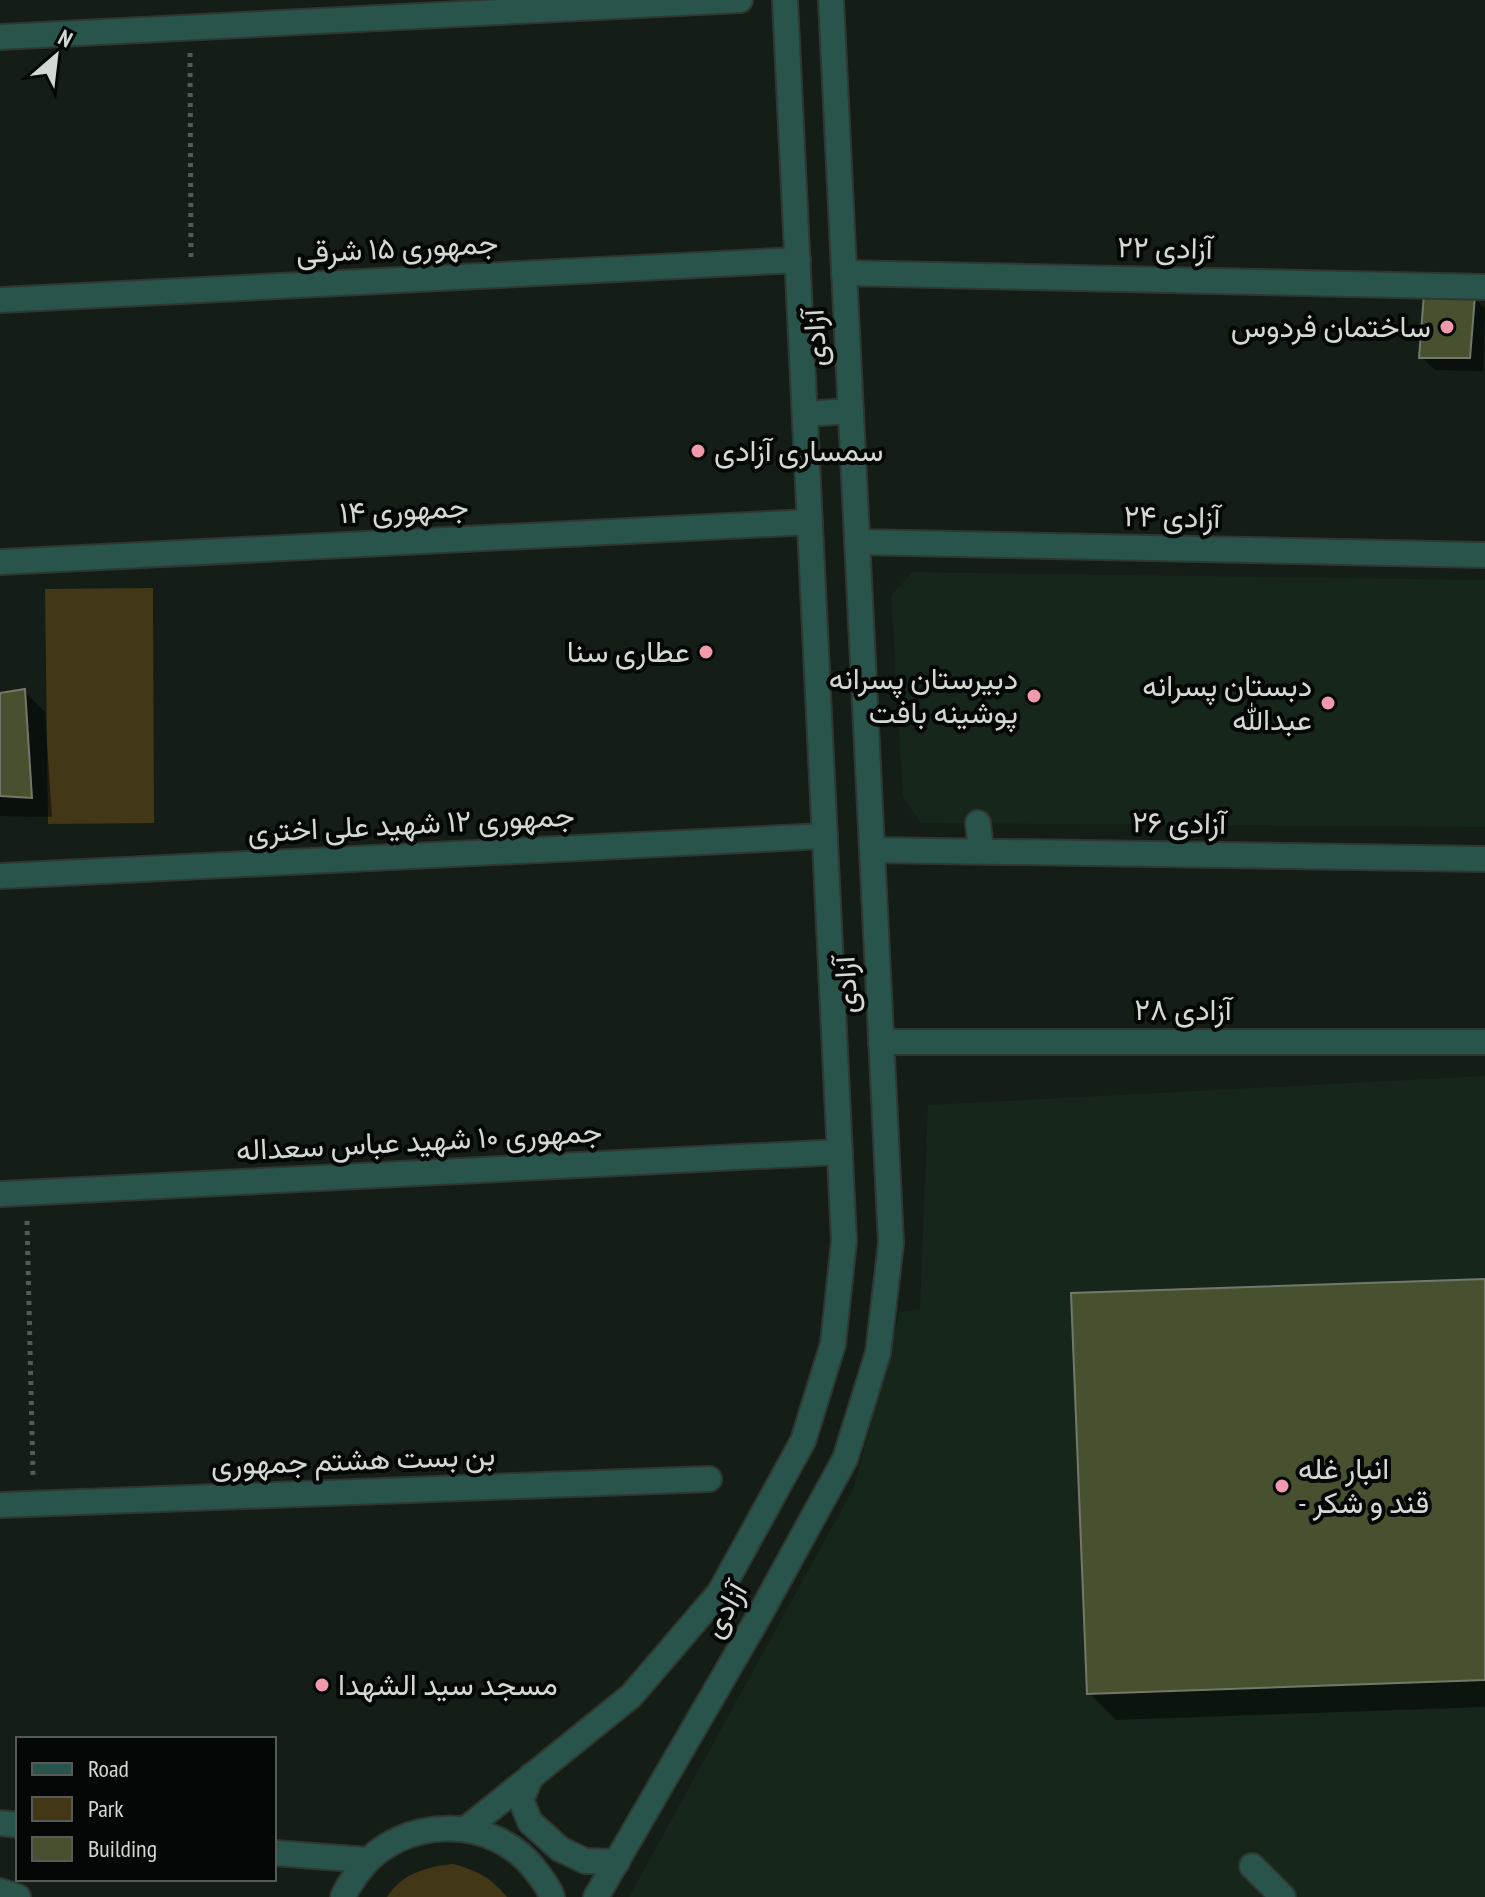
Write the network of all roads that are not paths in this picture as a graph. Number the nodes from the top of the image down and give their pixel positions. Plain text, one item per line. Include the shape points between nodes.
1 (740, 0) edge
2 (785, 0) edge
3 (831, 0) edge
4 (0, 37) edge
5 (798, 260) junction
6 (844, 273) junction
7 (1485, 287) edge
8 (0, 300) edge
9 (851, 411) junction
10 (805, 414) junction
11 (810, 522) junction
12 (857, 542) junction
13 (1485, 555) edge
14 (0, 562) edge
15 (978, 823) dead end
16 (825, 836) junction
17 (872, 850) junction
18 (981, 851) junction
19 (1485, 859) edge
20 (0, 876) edge
21 (881, 1042) junction
22 (1485, 1042) edge
23 (840, 1152) junction
24 (0, 1194) edge
25 (709, 1479) dead end
26 (0, 1505) edge
27 (531, 1776) junction
28 (466, 1829) junction
29 (276, 1853) edge
30 (367, 1860) junction
31 (617, 1862) junction
32 (1252, 1866) dead end
33 (0, 1891) edge
34 (18, 1897) edge
35 (343, 1897) edge
36 (552, 1897) edge
37 (596, 1897) edge
38 (1283, 1897) edge

1 - 4 street
2 - 5 street, آزادی
3 - 6 street, آزادی
5 - 8 street, جمهوری ۱۵ شرقی
5 - 10 street, آزادی
6 - 7 street, آزادی ۲۲
6 - 9 street, آزادی
9 - 10 street
9 - 12 street, آزادی
10 - 11 street, آزادی
11 - 14 street, جمهوری ۱۴
11 - 16 street, آزادی
12 - 13 street, آزادی ۲۴
12 - 17 street, آزادی
15 - 18 street
16 - 20 street, جمهوری ۱۲ شهید علی اختری
16 - 23 street, آزادی
17 - 18 street, آزادی ۲۶
17 - 21 street, آزادی
18 - 19 street, آزادی ۲۶
21 - 22 street, آزادی ۲۸
21 - 31 street, آزادی via 891,1243 878,1353 845,1459
23 - 24 street, جمهوری ۱۰ شهید عباس سعداله
23 - 27 street, آزادی via 844,1241 833,1344 803,1441 720,1592 631,1696
25 - 26 street, بن بست هشتم جمهوری
27 - 28 street, آزادی
27 - 31 street via 521,1800 530,1822 560,1849 585,1861
28 - 30 street via 431,1828 396,1839
28 - 36 street via 500,1840 529,1861
29 - 30 street
30 - 35 street
31 - 37 street, آزادی
32 - 38 street
33 - 34 street

